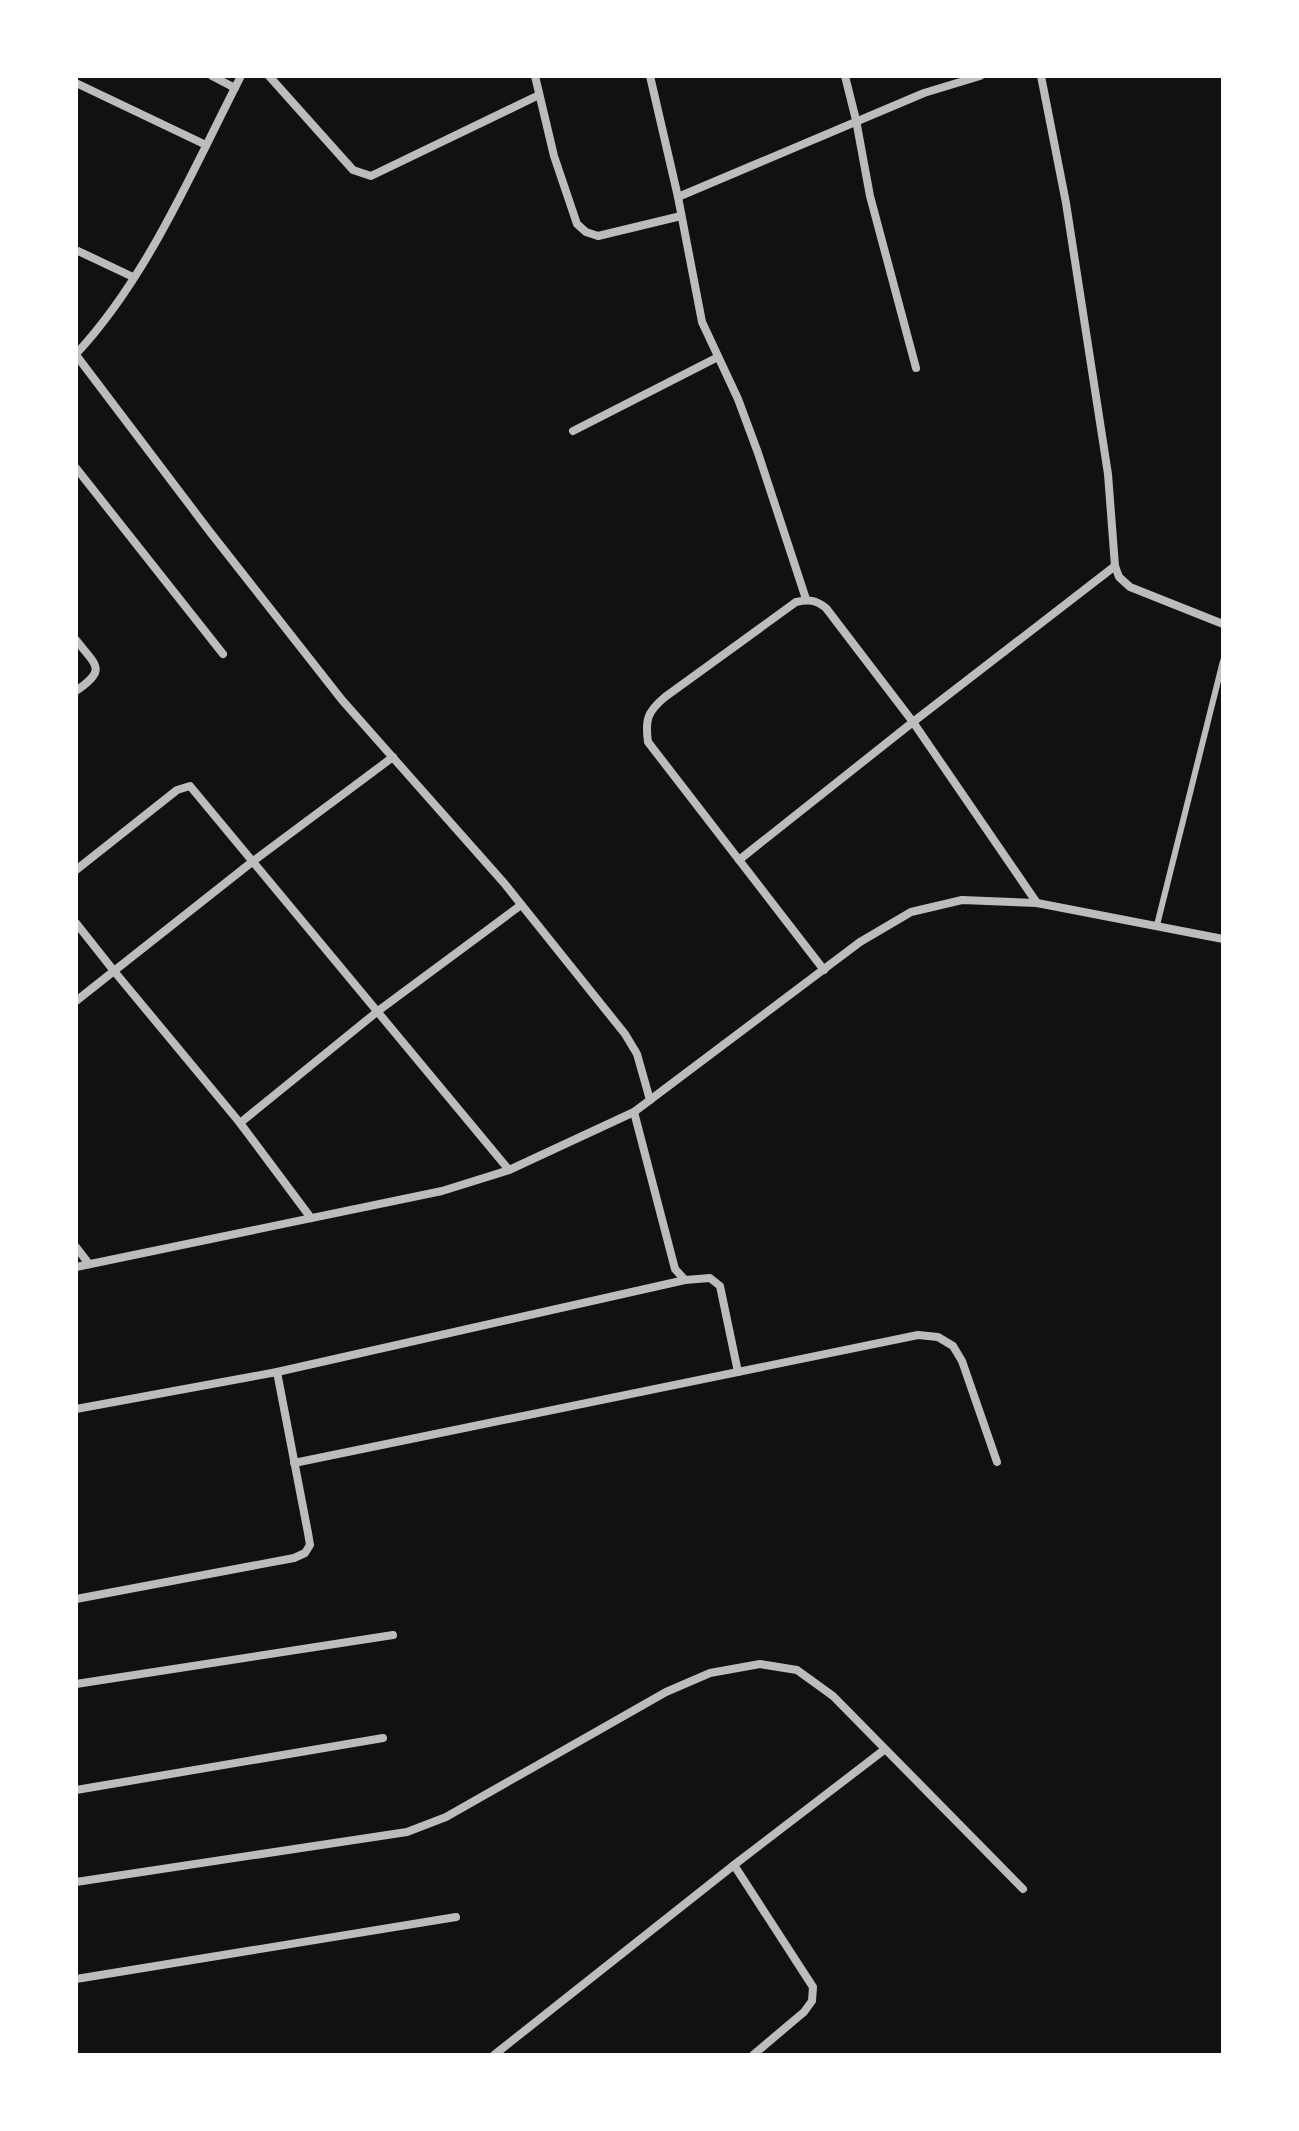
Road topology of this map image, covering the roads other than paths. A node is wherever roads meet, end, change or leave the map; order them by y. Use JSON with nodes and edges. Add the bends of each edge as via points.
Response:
{"nodes":[{"id":1,"x":212,"y":76,"type":"edge"},
{"id":2,"x":241,"y":76,"type":"edge"},
{"id":3,"x":269,"y":76,"type":"edge"},
{"id":4,"x":535,"y":76,"type":"edge"},
{"id":5,"x":650,"y":76,"type":"edge"},
{"id":6,"x":845,"y":76,"type":"edge"},
{"id":7,"x":980,"y":76,"type":"edge"},
{"id":8,"x":1041,"y":76,"type":"edge"},
{"id":9,"x":76,"y":83,"type":"edge"},
{"id":10,"x":235,"y":88,"type":"junction"},
{"id":11,"x":539,"y":95,"type":"junction"},
{"id":12,"x":856,"y":120,"type":"junction"},
{"id":13,"x":206,"y":145,"type":"junction"},
{"id":14,"x":678,"y":197,"type":"junction"},
{"id":15,"x":681,"y":216,"type":"junction"},
{"id":16,"x":76,"y":250,"type":"edge"},
{"id":17,"x":133,"y":277,"type":"junction"},
{"id":18,"x":80,"y":342,"type":"edge"},
{"id":19,"x":76,"y":354,"type":"edge"},
{"id":20,"x":718,"y":357,"type":"junction"},
{"id":21,"x":916,"y":368,"type":"dead end"},
{"id":22,"x":573,"y":431,"type":"dead end"},
{"id":23,"x":76,"y":468,"type":"edge"},
{"id":24,"x":1115,"y":566,"type":"junction"},
{"id":25,"x":806,"y":599,"type":"junction"},
{"id":26,"x":1223,"y":624,"type":"edge"},
{"id":27,"x":76,"y":640,"type":"edge"},
{"id":28,"x":223,"y":654,"type":"dead end"},
{"id":29,"x":1223,"y":661,"type":"edge"},
{"id":30,"x":76,"y":691,"type":"edge"},
{"id":31,"x":913,"y":722,"type":"junction"},
{"id":32,"x":393,"y":757,"type":"junction"},
{"id":33,"x":739,"y":860,"type":"junction"},
{"id":34,"x":252,"y":862,"type":"junction"},
{"id":35,"x":76,"y":870,"type":"edge"},
{"id":36,"x":1037,"y":903,"type":"junction"},
{"id":37,"x":521,"y":905,"type":"junction"},
{"id":38,"x":76,"y":923,"type":"edge"},
{"id":39,"x":1157,"y":925,"type":"junction"},
{"id":40,"x":1223,"y":939,"type":"edge"},
{"id":41,"x":824,"y":970,"type":"junction"},
{"id":42,"x":114,"y":971,"type":"junction"},
{"id":43,"x":76,"y":1001,"type":"edge"},
{"id":44,"x":378,"y":1011,"type":"junction"},
{"id":45,"x":650,"y":1100,"type":"junction"},
{"id":46,"x":634,"y":1112,"type":"junction"},
{"id":47,"x":240,"y":1123,"type":"junction"},
{"id":48,"x":509,"y":1170,"type":"junction"},
{"id":49,"x":311,"y":1218,"type":"junction"},
{"id":50,"x":76,"y":1247,"type":"edge"},
{"id":51,"x":89,"y":1264,"type":"junction"},
{"id":52,"x":76,"y":1267,"type":"edge"},
{"id":53,"x":685,"y":1280,"type":"junction"},
{"id":54,"x":277,"y":1372,"type":"junction"},
{"id":55,"x":738,"y":1372,"type":"junction"},
{"id":56,"x":76,"y":1409,"type":"edge"},
{"id":57,"x":997,"y":1462,"type":"dead end"},
{"id":58,"x":294,"y":1463,"type":"junction"},
{"id":59,"x":76,"y":1599,"type":"edge"},
{"id":60,"x":393,"y":1635,"type":"dead end"},
{"id":61,"x":76,"y":1684,"type":"edge"},
{"id":62,"x":383,"y":1738,"type":"dead end"},
{"id":63,"x":884,"y":1750,"type":"junction"},
{"id":64,"x":76,"y":1790,"type":"edge"},
{"id":65,"x":734,"y":1865,"type":"junction"},
{"id":66,"x":76,"y":1882,"type":"edge"},
{"id":67,"x":1023,"y":1889,"type":"dead end"},
{"id":68,"x":456,"y":1917,"type":"dead end"},
{"id":69,"x":76,"y":1979,"type":"edge"},
{"id":70,"x":494,"y":2055,"type":"edge"},
{"id":71,"x":753,"y":2055,"type":"edge"}],
"edges":[{"from":1,"to":10,"type":"street"},
{"from":2,"to":10,"type":"street"},
{"from":3,"to":11,"type":"street","via":[[353,170],[371,176]]},
{"from":4,"to":11,"type":"street"},
{"from":5,"to":14,"type":"street"},
{"from":6,"to":12,"type":"street"},
{"from":7,"to":12,"type":"street"},
{"from":8,"to":24,"type":"street","via":[[1108,474]]},
{"from":9,"to":13,"type":"street"},
{"from":10,"to":13,"type":"street"},
{"from":11,"to":15,"type":"street","via":[[577,224],[586,232],[598,236]]},
{"from":12,"to":14,"type":"street"},
{"from":12,"to":21,"type":"street","via":[[870,196]]},
{"from":13,"to":17,"type":"street"},
{"from":14,"to":15,"type":"street"},
{"from":15,"to":20,"type":"street","via":[[702,322]]},
{"from":16,"to":17,"type":"street"},
{"from":17,"to":18,"type":"street","via":[[106,320]]},
{"from":18,"to":19,"type":"street"},
{"from":19,"to":32,"type":"street","via":[[210,532]]},
{"from":20,"to":22,"type":"street"},
{"from":20,"to":25,"type":"street","via":[[758,453]]},
{"from":23,"to":28,"type":"street"},
{"from":24,"to":26,"type":"street","via":[[1130,587]]},
{"from":24,"to":31,"type":"street"},
{"from":25,"to":31,"type":"street","via":[[826,608]]},
{"from":25,"to":33,"type":"street","via":[[651,708],[646,726],[648,742]]},
{"from":27,"to":30,"type":"street","via":[[96,672]]},
{"from":29,"to":39,"type":"lane"},
{"from":31,"to":33,"type":"street"},
{"from":31,"to":36,"type":"street"},
{"from":32,"to":34,"type":"street"},
{"from":32,"to":37,"type":"street"},
{"from":33,"to":41,"type":"street"},
{"from":34,"to":35,"type":"street","via":[[190,786],[177,790]]},
{"from":34,"to":42,"type":"street"},
{"from":34,"to":44,"type":"street"},
{"from":36,"to":39,"type":"street"},
{"from":36,"to":41,"type":"street","via":[[962,900],[911,912]]},
{"from":37,"to":44,"type":"street"},
{"from":37,"to":45,"type":"street","via":[[625,1034],[637,1054]]},
{"from":38,"to":42,"type":"street"},
{"from":39,"to":40,"type":"street"},
{"from":41,"to":45,"type":"street"},
{"from":42,"to":43,"type":"street"},
{"from":42,"to":47,"type":"street"},
{"from":44,"to":47,"type":"street"},
{"from":44,"to":48,"type":"street"},
{"from":45,"to":46,"type":"street"},
{"from":46,"to":48,"type":"street"},
{"from":46,"to":53,"type":"street","via":[[675,1269]]},
{"from":47,"to":49,"type":"street"},
{"from":48,"to":49,"type":"street","via":[[442,1191]]},
{"from":49,"to":51,"type":"street"},
{"from":50,"to":51,"type":"street"},
{"from":51,"to":52,"type":"street"},
{"from":53,"to":54,"type":"street"},
{"from":53,"to":55,"type":"street","via":[[710,1278],[720,1286]]},
{"from":54,"to":56,"type":"street"},
{"from":54,"to":58,"type":"street"},
{"from":55,"to":57,"type":"street","via":[[918,1335],[938,1337],[953,1346],[962,1361]]},
{"from":55,"to":58,"type":"street"},
{"from":58,"to":59,"type":"street","via":[[310,1545],[305,1553]]},
{"from":60,"to":61,"type":"street"},
{"from":62,"to":64,"type":"street"},
{"from":63,"to":65,"type":"street"},
{"from":63,"to":66,"type":"street","via":[[833,1696],[797,1670],[760,1664],[710,1673],[666,1692],[446,1817],[407,1832]]},
{"from":63,"to":67,"type":"street"},
{"from":65,"to":70,"type":"street"},
{"from":65,"to":71,"type":"street","via":[[813,1987],[804,2012]]},
{"from":68,"to":69,"type":"street"}]}
